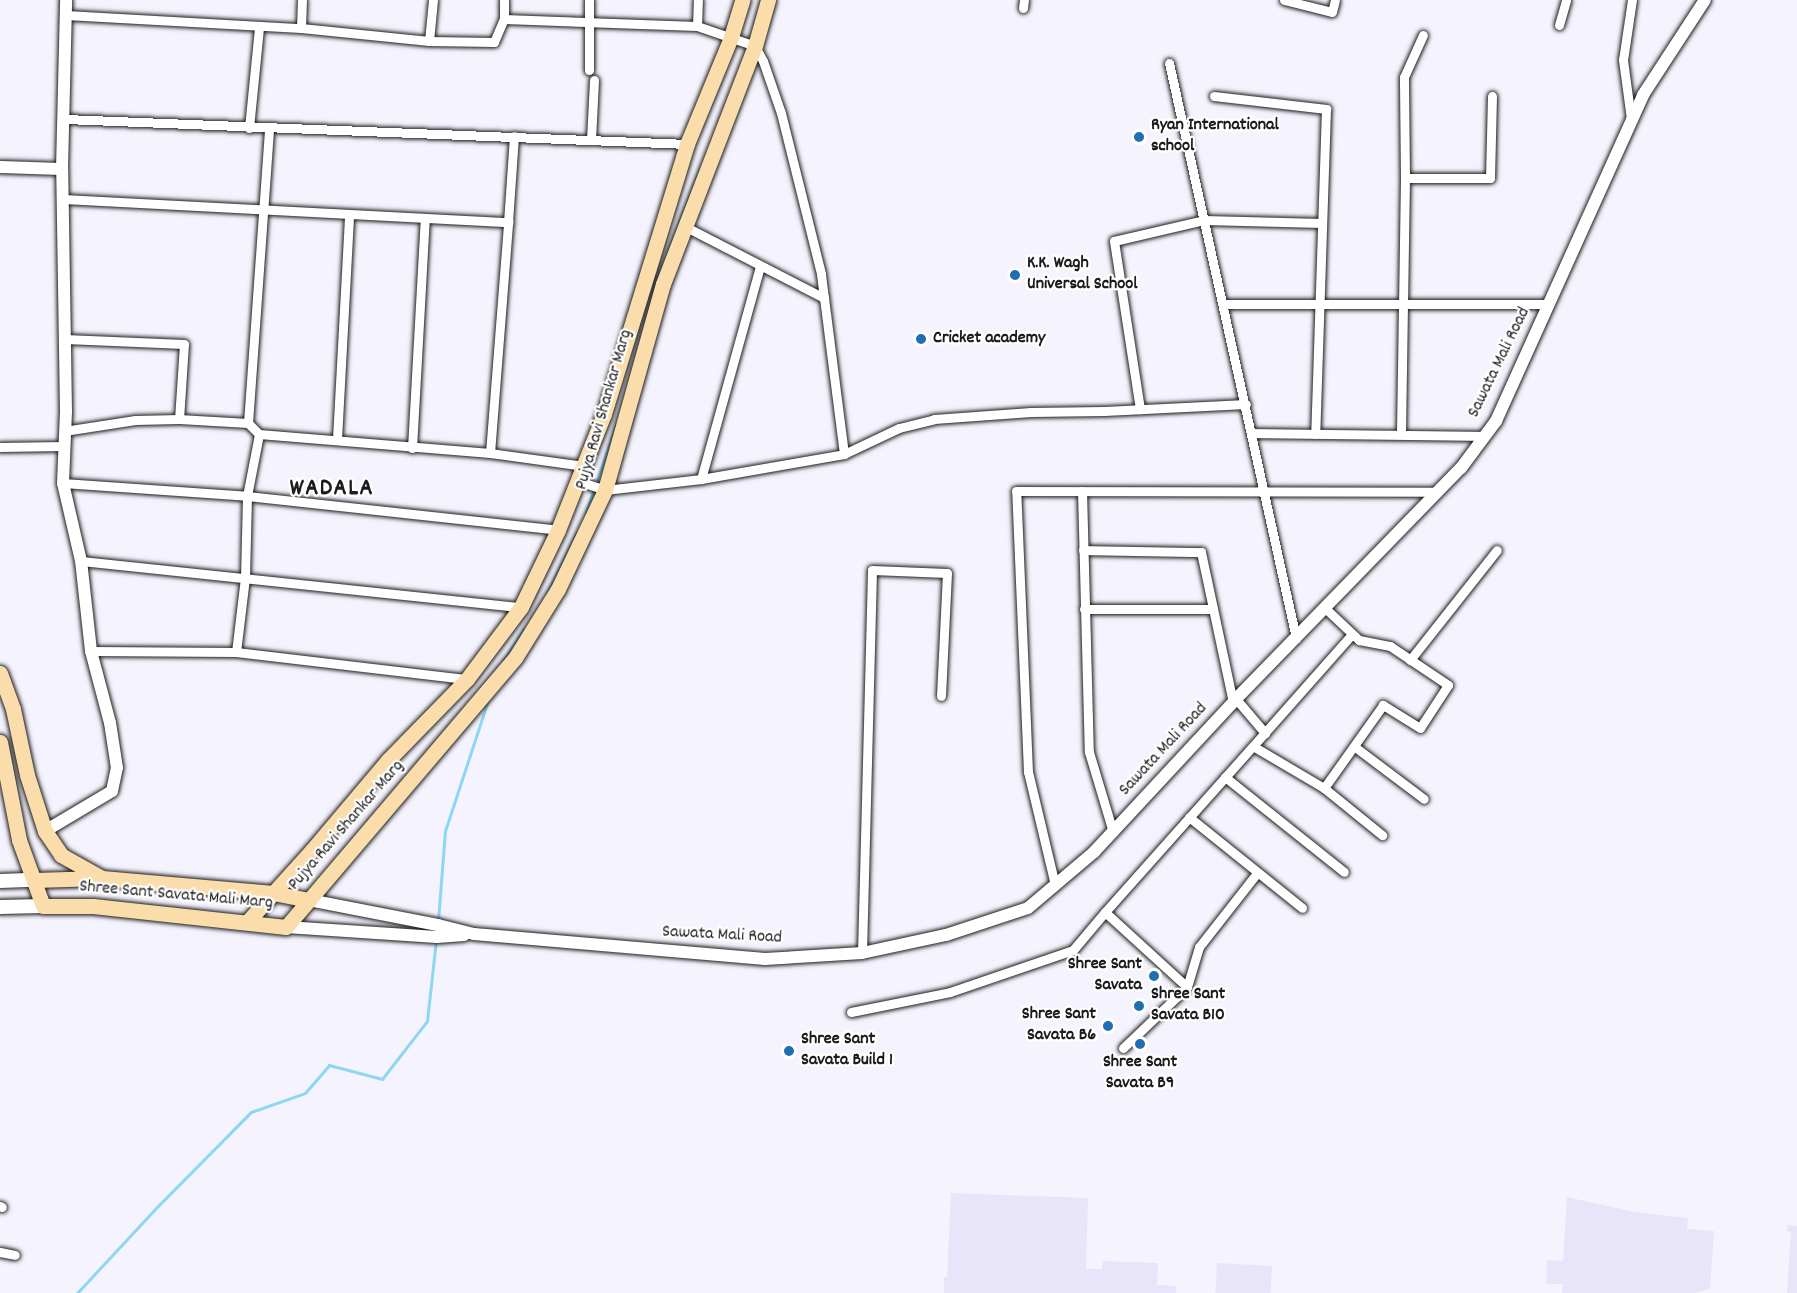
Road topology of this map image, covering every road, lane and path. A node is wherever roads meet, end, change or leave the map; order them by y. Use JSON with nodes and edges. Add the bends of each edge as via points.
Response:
{"nodes":[{"id":1,"x":66,"y":0,"type":"edge"},
{"id":2,"x":302,"y":0,"type":"edge"},
{"id":3,"x":433,"y":0,"type":"edge"},
{"id":4,"x":504,"y":0,"type":"edge"},
{"id":5,"x":589,"y":0,"type":"edge"},
{"id":6,"x":698,"y":0,"type":"edge"},
{"id":7,"x":742,"y":0,"type":"edge"},
{"id":8,"x":768,"y":0,"type":"edge"},
{"id":9,"x":1284,"y":0,"type":"edge"},
{"id":10,"x":1335,"y":0,"type":"edge"},
{"id":11,"x":1566,"y":0,"type":"edge"},
{"id":12,"x":1632,"y":0,"type":"edge"},
{"id":13,"x":1705,"y":0,"type":"edge"},
{"id":14,"x":66,"y":15,"type":"junction"},
{"id":15,"x":504,"y":19,"type":"junction"},
{"id":16,"x":589,"y":22,"type":"junction"},
{"id":17,"x":1558,"y":25,"type":"dead end"},
{"id":18,"x":697,"y":26,"type":"junction"},
{"id":19,"x":259,"y":27,"type":"junction"},
{"id":20,"x":301,"y":28,"type":"junction"},
{"id":21,"x":1423,"y":35,"type":"dead end"},
{"id":22,"x":731,"y":37,"type":"junction"},
{"id":23,"x":429,"y":41,"type":"junction"},
{"id":24,"x":755,"y":46,"type":"junction"},
{"id":25,"x":1169,"y":63,"type":"dead end"},
{"id":26,"x":589,"y":70,"type":"dead end"},
{"id":27,"x":594,"y":80,"type":"dead end"},
{"id":28,"x":1214,"y":96,"type":"dead end"},
{"id":29,"x":1492,"y":96,"type":"dead end"},
{"id":30,"x":65,"y":119,"type":"junction"},
{"id":31,"x":1631,"y":122,"type":"junction"},
{"id":32,"x":249,"y":128,"type":"junction"},
{"id":33,"x":269,"y":129,"type":"junction"},
{"id":34,"x":514,"y":136,"type":"junction"},
{"id":35,"x":591,"y":140,"type":"junction"},
{"id":36,"x":687,"y":144,"type":"junction"},
{"id":37,"x":0,"y":167,"type":"edge"},
{"id":38,"x":62,"y":169,"type":"junction"},
{"id":39,"x":1405,"y":178,"type":"junction"},
{"id":40,"x":63,"y":199,"type":"junction"},
{"id":41,"x":264,"y":210,"type":"junction"},
{"id":42,"x":349,"y":214,"type":"junction"},
{"id":43,"x":425,"y":218,"type":"junction"},
{"id":44,"x":1204,"y":220,"type":"junction"},
{"id":45,"x":508,"y":222,"type":"junction"},
{"id":46,"x":1323,"y":223,"type":"junction"},
{"id":47,"x":686,"y":227,"type":"junction"},
{"id":48,"x":760,"y":266,"type":"junction"},
{"id":49,"x":824,"y":298,"type":"junction"},
{"id":50,"x":1223,"y":304,"type":"junction"},
{"id":51,"x":1320,"y":304,"type":"junction"},
{"id":52,"x":1403,"y":304,"type":"junction"},
{"id":53,"x":1548,"y":304,"type":"junction"},
{"id":54,"x":65,"y":339,"type":"junction"},
{"id":55,"x":1246,"y":404,"type":"junction"},
{"id":56,"x":1140,"y":408,"type":"junction"},
{"id":57,"x":179,"y":419,"type":"junction"},
{"id":58,"x":248,"y":423,"type":"junction"},
{"id":59,"x":64,"y":430,"type":"junction"},
{"id":60,"x":1252,"y":433,"type":"junction"},
{"id":61,"x":1401,"y":433,"type":"junction"},
{"id":62,"x":259,"y":434,"type":"junction"},
{"id":63,"x":1315,"y":434,"type":"junction"},
{"id":64,"x":1485,"y":436,"type":"junction"},
{"id":65,"x":337,"y":439,"type":"junction"},
{"id":66,"x":63,"y":446,"type":"junction"},
{"id":67,"x":0,"y":447,"type":"edge"},
{"id":68,"x":412,"y":448,"type":"junction"},
{"id":69,"x":490,"y":453,"type":"junction"},
{"id":70,"x":844,"y":454,"type":"junction"},
{"id":71,"x":584,"y":466,"type":"junction"},
{"id":72,"x":701,"y":479,"type":"junction"},
{"id":73,"x":578,"y":481,"type":"junction"},
{"id":74,"x":63,"y":483,"type":"junction"},
{"id":75,"x":604,"y":490,"type":"junction"},
{"id":76,"x":1082,"y":491,"type":"junction"},
{"id":77,"x":1266,"y":492,"type":"junction"},
{"id":78,"x":1438,"y":492,"type":"junction"},
{"id":79,"x":247,"y":496,"type":"junction"},
{"id":80,"x":558,"y":530,"type":"junction"},
{"id":81,"x":1083,"y":550,"type":"junction"},
{"id":82,"x":1497,"y":550,"type":"dead end"},
{"id":83,"x":81,"y":561,"type":"junction"},
{"id":84,"x":244,"y":578,"type":"junction"},
{"id":85,"x":521,"y":607,"type":"junction"},
{"id":86,"x":1325,"y":608,"type":"junction"},
{"id":87,"x":1084,"y":609,"type":"junction"},
{"id":88,"x":1213,"y":609,"type":"junction"},
{"id":89,"x":1352,"y":634,"type":"junction"},
{"id":90,"x":1296,"y":638,"type":"junction"},
{"id":91,"x":91,"y":651,"type":"junction"},
{"id":92,"x":236,"y":652,"type":"junction"},
{"id":93,"x":1410,"y":660,"type":"junction"},
{"id":94,"x":0,"y":673,"type":"edge"},
{"id":95,"x":467,"y":679,"type":"junction"},
{"id":96,"x":941,"y":696,"type":"dead end"},
{"id":97,"x":1234,"y":701,"type":"junction"},
{"id":98,"x":1265,"y":733,"type":"junction"},
{"id":99,"x":0,"y":742,"type":"edge"},
{"id":100,"x":1253,"y":746,"type":"junction"},
{"id":101,"x":1355,"y":747,"type":"junction"},
{"id":102,"x":1,"y":758,"type":"edge"},
{"id":103,"x":1225,"y":777,"type":"junction"},
{"id":104,"x":1324,"y":788,"type":"junction"},
{"id":105,"x":1424,"y":799,"type":"dead end"},
{"id":106,"x":1189,"y":817,"type":"junction"},
{"id":107,"x":45,"y":831,"type":"junction"},
{"id":108,"x":1113,"y":831,"type":"junction"},
{"id":109,"x":1382,"y":835,"type":"dead end"},
{"id":110,"x":1344,"y":872,"type":"dead end"},
{"id":111,"x":1257,"y":873,"type":"junction"},
{"id":112,"x":102,"y":878,"type":"junction"},
{"id":113,"x":34,"y":880,"type":"junction"},
{"id":114,"x":0,"y":881,"type":"edge"},
{"id":115,"x":1055,"y":885,"type":"junction"},
{"id":116,"x":273,"y":893,"type":"junction"},
{"id":117,"x":309,"y":900,"type":"junction"},
{"id":118,"x":43,"y":906,"type":"junction"},
{"id":119,"x":0,"y":907,"type":"edge"},
{"id":120,"x":1302,"y":908,"type":"dead end"},
{"id":121,"x":1105,"y":912,"type":"junction"},
{"id":122,"x":248,"y":921,"type":"junction"},
{"id":123,"x":286,"y":927,"type":"junction"},
{"id":124,"x":474,"y":934,"type":"junction"},
{"id":125,"x":862,"y":953,"type":"junction"},
{"id":126,"x":1187,"y":987,"type":"junction"},
{"id":127,"x":851,"y":1012,"type":"dead end"},
{"id":128,"x":1124,"y":1048,"type":"dead end"},
{"id":129,"x":0,"y":1252,"type":"edge"},
{"id":130,"x":15,"y":1255,"type":"dead end"}],
"edges":[{"from":1,"to":14,"type":"street"},
{"from":2,"to":20,"type":"street"},
{"from":3,"to":23,"type":"street"},
{"from":4,"to":15,"type":"street"},
{"from":5,"to":16,"type":"street"},
{"from":6,"to":18,"type":"street"},
{"from":7,"to":22,"type":"main road"},
{"from":8,"to":24,"type":"main road","name":"Pujya Ravi Shankar Marg"},
{"from":9,"to":10,"type":"street","via":[[1332,12]]},
{"from":11,"to":17,"type":"street"},
{"from":12,"to":31,"type":"street","via":[[1623,60]]},
{"from":13,"to":31,"type":"street","name":"Sawata Mali Road","via":[[1643,95]]},
{"from":14,"to":19,"type":"street"},
{"from":14,"to":30,"type":"street"},
{"from":15,"to":16,"type":"street"},
{"from":15,"to":23,"type":"street","via":[[494,42]]},
{"from":16,"to":18,"type":"street"},
{"from":16,"to":26,"type":"street"},
{"from":18,"to":22,"type":"street"},
{"from":19,"to":20,"type":"street"},
{"from":19,"to":32,"type":"street"},
{"from":20,"to":23,"type":"street"},
{"from":21,"to":39,"type":"street","via":[[1404,77]]},
{"from":22,"to":24,"type":"street"},
{"from":22,"to":36,"type":"main road"},
{"from":24,"to":47,"type":"main road","name":"Pujya Ravi Shankar Marg"},
{"from":24,"to":49,"type":"street","via":[[781,113]]},
{"from":25,"to":44,"type":"street"},
{"from":27,"to":35,"type":"street"},
{"from":28,"to":46,"type":"street","via":[[1326,109]]},
{"from":29,"to":39,"type":"street","via":[[1490,178]]},
{"from":30,"to":32,"type":"street"},
{"from":30,"to":38,"type":"street"},
{"from":31,"to":53,"type":"street","name":"Sawata Mali Road"},
{"from":32,"to":33,"type":"street"},
{"from":33,"to":34,"type":"street"},
{"from":33,"to":41,"type":"street"},
{"from":34,"to":35,"type":"street"},
{"from":34,"to":45,"type":"street"},
{"from":35,"to":36,"type":"street"},
{"from":36,"to":71,"type":"main road","via":[[604,414]]},
{"from":37,"to":38,"type":"street"},
{"from":38,"to":40,"type":"street"},
{"from":39,"to":52,"type":"street"},
{"from":40,"to":41,"type":"street"},
{"from":40,"to":54,"type":"street"},
{"from":41,"to":42,"type":"street"},
{"from":41,"to":58,"type":"street"},
{"from":42,"to":43,"type":"street"},
{"from":42,"to":65,"type":"street"},
{"from":43,"to":45,"type":"street"},
{"from":43,"to":68,"type":"street"},
{"from":44,"to":46,"type":"street"},
{"from":44,"to":50,"type":"street"},
{"from":44,"to":56,"type":"street","via":[[1114,241]]},
{"from":45,"to":69,"type":"street"},
{"from":46,"to":51,"type":"street"},
{"from":47,"to":48,"type":"street"},
{"from":47,"to":75,"type":"main road","name":"Pujya Ravi Shankar Marg","via":[[663,284]]},
{"from":48,"to":49,"type":"street"},
{"from":48,"to":72,"type":"street"},
{"from":49,"to":70,"type":"street"},
{"from":50,"to":51,"type":"street"},
{"from":50,"to":55,"type":"street"},
{"from":51,"to":52,"type":"street"},
{"from":51,"to":63,"type":"street"},
{"from":52,"to":53,"type":"street"},
{"from":52,"to":61,"type":"street"},
{"from":53,"to":64,"type":"street","name":"Sawata Mali Road","via":[[1496,421]]},
{"from":54,"to":57,"type":"street","via":[[184,344]]},
{"from":54,"to":59,"type":"street"},
{"from":55,"to":56,"type":"street"},
{"from":55,"to":60,"type":"street"},
{"from":56,"to":70,"type":"street","via":[[934,419],[899,428]]},
{"from":57,"to":58,"type":"street"},
{"from":57,"to":59,"type":"street","via":[[135,420]]},
{"from":58,"to":62,"type":"street"},
{"from":59,"to":66,"type":"street"},
{"from":60,"to":63,"type":"street"},
{"from":60,"to":77,"type":"street"},
{"from":61,"to":63,"type":"street"},
{"from":61,"to":64,"type":"street"},
{"from":62,"to":65,"type":"street"},
{"from":62,"to":79,"type":"street"},
{"from":64,"to":78,"type":"street","name":"Sawata Mali Road"},
{"from":65,"to":68,"type":"street"},
{"from":66,"to":67,"type":"street"},
{"from":66,"to":74,"type":"street"},
{"from":68,"to":69,"type":"street"},
{"from":69,"to":71,"type":"street"},
{"from":70,"to":72,"type":"street"},
{"from":71,"to":73,"type":"main road"},
{"from":72,"to":75,"type":"street"},
{"from":73,"to":75,"type":"street"},
{"from":73,"to":80,"type":"main road"},
{"from":74,"to":79,"type":"street"},
{"from":74,"to":83,"type":"street"},
{"from":75,"to":117,"type":"main road","name":"Pujya Ravi Shankar Marg","via":[[558,589],[515,658]]},
{"from":76,"to":77,"type":"street"},
{"from":76,"to":81,"type":"street"},
{"from":76,"to":115,"type":"street","via":[[1016,491],[1028,772]]},
{"from":77,"to":78,"type":"street"},
{"from":77,"to":90,"type":"street"},
{"from":78,"to":86,"type":"street","name":"Sawata Mali Road"},
{"from":79,"to":80,"type":"street"},
{"from":79,"to":84,"type":"street"},
{"from":80,"to":85,"type":"main road"},
{"from":81,"to":87,"type":"street"},
{"from":81,"to":88,"type":"street","via":[[1201,552]]},
{"from":82,"to":93,"type":"street"},
{"from":83,"to":84,"type":"street"},
{"from":83,"to":91,"type":"street"},
{"from":84,"to":85,"type":"street"},
{"from":84,"to":92,"type":"street"},
{"from":85,"to":95,"type":"main road"},
{"from":86,"to":89,"type":"street"},
{"from":86,"to":90,"type":"street","name":"Sawata Mali Road"},
{"from":87,"to":88,"type":"street"},
{"from":87,"to":108,"type":"street","via":[[1089,752]]},
{"from":88,"to":97,"type":"street"},
{"from":89,"to":93,"type":"street","via":[[1359,640],[1390,646]]},
{"from":89,"to":98,"type":"street"},
{"from":90,"to":97,"type":"street","name":"Sawata Mali Road"},
{"from":91,"to":92,"type":"street"},
{"from":91,"to":107,"type":"street","via":[[117,768],[112,791]]},
{"from":92,"to":95,"type":"street"},
{"from":93,"to":101,"type":"street","via":[[1448,685],[1420,728],[1383,705]]},
{"from":94,"to":107,"type":"main road","name":"Shree Sant Savata Mali Marg"},
{"from":95,"to":116,"type":"main road","via":[[388,760]]},
{"from":96,"to":125,"type":"street","via":[[947,573],[872,570]]},
{"from":97,"to":98,"type":"street"},
{"from":97,"to":108,"type":"street","name":"Sawata Mali Road"},
{"from":98,"to":100,"type":"street"},
{"from":99,"to":102,"type":"main road"},
{"from":100,"to":103,"type":"street"},
{"from":100,"to":104,"type":"street"},
{"from":101,"to":104,"type":"street"},
{"from":101,"to":105,"type":"street"},
{"from":102,"to":113,"type":"main road","via":[[19,840]]},
{"from":103,"to":106,"type":"street"},
{"from":103,"to":110,"type":"street"},
{"from":104,"to":109,"type":"street"},
{"from":106,"to":111,"type":"street"},
{"from":106,"to":121,"type":"street"},
{"from":107,"to":112,"type":"main road","name":"Shree Sant Savata Mali Marg","via":[[61,855]]},
{"from":108,"to":115,"type":"street","name":"Sawata Mali Road"},
{"from":111,"to":120,"type":"street"},
{"from":111,"to":126,"type":"street","via":[[1199,946]]},
{"from":112,"to":113,"type":"main road"},
{"from":112,"to":116,"type":"main road","name":"Shree Sant Savata Mali Marg"},
{"from":113,"to":114,"type":"main road"},
{"from":113,"to":118,"type":"main road"},
{"from":115,"to":125,"type":"street","name":"Sawata Mali Road","via":[[1028,908],[946,935]]},
{"from":116,"to":117,"type":"main road","name":"Shree Sant Savata Mali Marg"},
{"from":116,"to":122,"type":"main road"},
{"from":117,"to":123,"type":"main road","name":"Pujya Ravi Shankar Marg"},
{"from":117,"to":124,"type":"street","name":"Sawata Mali Road"},
{"from":118,"to":119,"type":"main road"},
{"from":118,"to":122,"type":"main road","name":"Shree Sant Savata Mali Marg","via":[[93,906]]},
{"from":121,"to":126,"type":"street"},
{"from":121,"to":127,"type":"street","via":[[1073,950],[950,992]]},
{"from":122,"to":123,"type":"main road","name":"Shree Sant Savata Mali Marg"},
{"from":123,"to":124,"type":"street","name":"Shree Sant Savata Mali Marg","via":[[437,937]]},
{"from":124,"to":125,"type":"street","name":"Sawata Mali Road","via":[[765,959]]},
{"from":126,"to":128,"type":"street"},
{"from":129,"to":130,"type":"street"}]}
